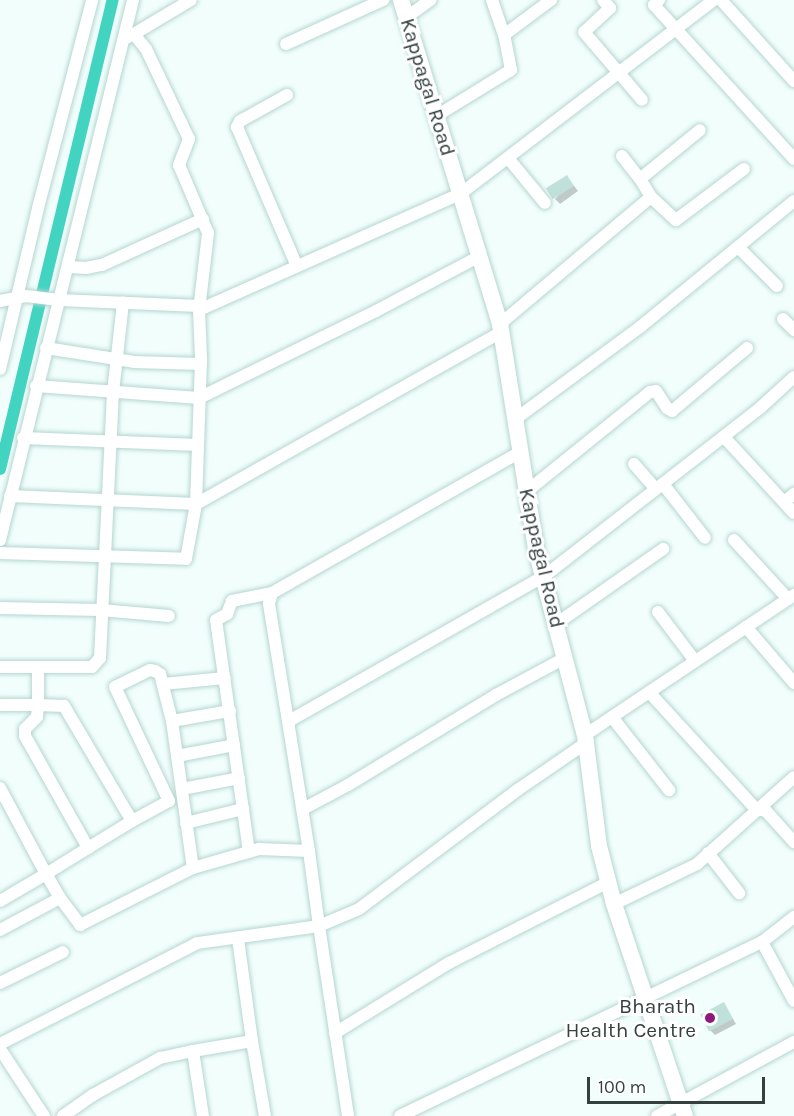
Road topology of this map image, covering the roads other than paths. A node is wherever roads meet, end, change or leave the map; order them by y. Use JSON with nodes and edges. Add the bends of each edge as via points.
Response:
{"nodes":[{"id":1,"x":92,"y":0,"type":"edge"},
{"id":2,"x":133,"y":0,"type":"edge"},
{"id":3,"x":191,"y":0,"type":"edge"},
{"id":4,"x":383,"y":0,"type":"edge"},
{"id":5,"x":401,"y":0,"type":"edge"},
{"id":6,"x":429,"y":0,"type":"edge"},
{"id":7,"x":492,"y":0,"type":"edge"},
{"id":8,"x":551,"y":0,"type":"edge"},
{"id":9,"x":603,"y":0,"type":"edge"},
{"id":10,"x":659,"y":0,"type":"edge"},
{"id":11,"x":714,"y":0,"type":"edge"},
{"id":12,"x":721,"y":0,"type":"edge"},
{"id":13,"x":407,"y":17,"type":"junction"},
{"id":14,"x":677,"y":30,"type":"junction"},
{"id":15,"x":504,"y":34,"type":"junction"},
{"id":16,"x":129,"y":36,"type":"junction"},
{"id":17,"x":286,"y":44,"type":"dead end"},
{"id":18,"x":619,"y":75,"type":"junction"},
{"id":19,"x":794,"y":81,"type":"edge"},
{"id":20,"x":287,"y":95,"type":"dead end"},
{"id":21,"x":642,"y":100,"type":"dead end"},
{"id":22,"x":438,"y":115,"type":"junction"},
{"id":23,"x":700,"y":130,"type":"dead end"},
{"id":24,"x":622,"y":156,"type":"dead end"},
{"id":25,"x":508,"y":158,"type":"junction"},
{"id":26,"x":794,"y":159,"type":"edge"},
{"id":27,"x":744,"y":169,"type":"dead end"},
{"id":28,"x":640,"y":179,"type":"junction"},
{"id":29,"x":460,"y":194,"type":"junction"},
{"id":30,"x":651,"y":197,"type":"junction"},
{"id":31,"x":794,"y":201,"type":"edge"},
{"id":32,"x":545,"y":203,"type":"dead end"},
{"id":33,"x":203,"y":219,"type":"junction"},
{"id":34,"x":738,"y":247,"type":"junction"},
{"id":35,"x":478,"y":257,"type":"junction"},
{"id":36,"x":297,"y":266,"type":"junction"},
{"id":37,"x":69,"y":267,"type":"junction"},
{"id":38,"x":777,"y":286,"type":"dead end"},
{"id":39,"x":21,"y":296,"type":"junction"},
{"id":40,"x":56,"y":300,"type":"junction"},
{"id":41,"x":0,"y":301,"type":"edge"},
{"id":42,"x":123,"y":303,"type":"junction"},
{"id":43,"x":199,"y":308,"type":"junction"},
{"id":44,"x":783,"y":319,"type":"dead end"},
{"id":45,"x":501,"y":328,"type":"junction"},
{"id":46,"x":794,"y":330,"type":"edge"},
{"id":47,"x":3,"y":344,"type":"edge"},
{"id":48,"x":46,"y":348,"type":"junction"},
{"id":49,"x":747,"y":348,"type":"dead end"},
{"id":50,"x":116,"y":359,"type":"junction"},
{"id":51,"x":201,"y":364,"type":"junction"},
{"id":52,"x":0,"y":369,"type":"edge"},
{"id":53,"x":794,"y":377,"type":"edge"},
{"id":54,"x":36,"y":386,"type":"junction"},
{"id":55,"x":113,"y":392,"type":"junction"},
{"id":56,"x":199,"y":398,"type":"junction"},
{"id":57,"x":514,"y":420,"type":"junction"},
{"id":58,"x":724,"y":436,"type":"junction"},
{"id":59,"x":23,"y":438,"type":"junction"},
{"id":60,"x":111,"y":441,"type":"junction"},
{"id":61,"x":198,"y":445,"type":"junction"},
{"id":62,"x":520,"y":452,"type":"junction"},
{"id":63,"x":634,"y":464,"type":"dead end"},
{"id":64,"x":659,"y":487,"type":"junction"},
{"id":65,"x":526,"y":492,"type":"junction"},
{"id":66,"x":794,"y":494,"type":"edge"},
{"id":67,"x":10,"y":496,"type":"junction"},
{"id":68,"x":110,"y":500,"type":"junction"},
{"id":69,"x":784,"y":502,"type":"junction"},
{"id":70,"x":196,"y":504,"type":"junction"},
{"id":71,"x":794,"y":513,"type":"edge"},
{"id":72,"x":705,"y":538,"type":"dead end"},
{"id":73,"x":0,"y":540,"type":"edge"},
{"id":74,"x":734,"y":540,"type":"dead end"},
{"id":75,"x":663,"y":549,"type":"dead end"},
{"id":76,"x":0,"y":553,"type":"edge"},
{"id":77,"x":105,"y":557,"type":"junction"},
{"id":78,"x":543,"y":577,"type":"junction"},
{"id":79,"x":272,"y":593,"type":"junction"},
{"id":80,"x":792,"y":597,"type":"edge"},
{"id":81,"x":0,"y":608,"type":"edge"},
{"id":82,"x":101,"y":610,"type":"junction"},
{"id":83,"x":658,"y":612,"type":"dead end"},
{"id":84,"x":168,"y":616,"type":"dead end"},
{"id":85,"x":556,"y":624,"type":"junction"},
{"id":86,"x":746,"y":627,"type":"junction"},
{"id":87,"x":565,"y":658,"type":"junction"},
{"id":88,"x":695,"y":661,"type":"junction"},
{"id":89,"x":0,"y":667,"type":"edge"},
{"id":90,"x":38,"y":669,"type":"junction"},
{"id":91,"x":225,"y":678,"type":"junction"},
{"id":92,"x":794,"y":683,"type":"edge"},
{"id":93,"x":163,"y":684,"type":"junction"},
{"id":94,"x":649,"y":692,"type":"junction"},
{"id":95,"x":0,"y":705,"type":"edge"},
{"id":96,"x":38,"y":705,"type":"junction"},
{"id":97,"x":230,"y":711,"type":"junction"},
{"id":98,"x":612,"y":717,"type":"junction"},
{"id":99,"x":172,"y":721,"type":"junction"},
{"id":100,"x":289,"y":721,"type":"junction"},
{"id":101,"x":586,"y":739,"type":"junction"},
{"id":102,"x":234,"y":745,"type":"junction"},
{"id":103,"x":177,"y":756,"type":"junction"},
{"id":104,"x":794,"y":777,"type":"edge"},
{"id":105,"x":239,"y":778,"type":"junction"},
{"id":106,"x":0,"y":788,"type":"edge"},
{"id":107,"x":669,"y":790,"type":"dead end"},
{"id":108,"x":182,"y":793,"type":"junction"},
{"id":109,"x":169,"y":801,"type":"junction"},
{"id":110,"x":243,"y":809,"type":"junction"},
{"id":111,"x":303,"y":809,"type":"junction"},
{"id":112,"x":756,"y":809,"type":"junction"},
{"id":113,"x":132,"y":820,"type":"junction"},
{"id":114,"x":186,"y":823,"type":"junction"},
{"id":115,"x":794,"y":842,"type":"edge"},
{"id":116,"x":88,"y":848,"type":"junction"},
{"id":117,"x":309,"y":851,"type":"junction"},
{"id":118,"x":249,"y":852,"type":"junction"},
{"id":119,"x":708,"y":854,"type":"junction"},
{"id":120,"x":193,"y":868,"type":"junction"},
{"id":121,"x":46,"y":874,"type":"junction"},
{"id":122,"x":609,"y":882,"type":"junction"},
{"id":123,"x":739,"y":893,"type":"dead end"},
{"id":124,"x":60,"y":898,"type":"junction"},
{"id":125,"x":0,"y":901,"type":"edge"},
{"id":126,"x":614,"y":904,"type":"junction"},
{"id":127,"x":794,"y":917,"type":"edge"},
{"id":128,"x":320,"y":926,"type":"junction"},
{"id":129,"x":0,"y":930,"type":"edge"},
{"id":130,"x":238,"y":939,"type":"junction"},
{"id":131,"x":762,"y":942,"type":"junction"},
{"id":132,"x":63,"y":952,"type":"dead end"},
{"id":133,"x":0,"y":983,"type":"edge"},
{"id":134,"x":645,"y":997,"type":"junction"},
{"id":135,"x":794,"y":1001,"type":"edge"},
{"id":136,"x":335,"y":1033,"type":"junction"},
{"id":137,"x":252,"y":1041,"type":"junction"},
{"id":138,"x":794,"y":1042,"type":"edge"},
{"id":139,"x":0,"y":1044,"type":"edge"},
{"id":140,"x":0,"y":1049,"type":"edge"},
{"id":141,"x":193,"y":1051,"type":"junction"},
{"id":142,"x":683,"y":1110,"type":"edge"},
{"id":143,"x":44,"y":1116,"type":"edge"},
{"id":144,"x":63,"y":1116,"type":"edge"},
{"id":145,"x":202,"y":1116,"type":"edge"},
{"id":146,"x":265,"y":1116,"type":"edge"},
{"id":147,"x":348,"y":1116,"type":"edge"},
{"id":148,"x":400,"y":1116,"type":"edge"},
{"id":149,"x":657,"y":1116,"type":"edge"}],
"edges":[{"from":1,"to":39,"type":"street"},
{"from":2,"to":16,"type":"street"},
{"from":3,"to":16,"type":"street"},
{"from":4,"to":17,"type":"street"},
{"from":5,"to":13,"type":"main road","name":"Kappagal Road"},
{"from":6,"to":13,"type":"street"},
{"from":7,"to":15,"type":"street"},
{"from":8,"to":15,"type":"street"},
{"from":9,"to":18,"type":"street","via":[[610,8],[584,32]]},
{"from":10,"to":14,"type":"street","via":[[654,5]]},
{"from":11,"to":14,"type":"street"},
{"from":12,"to":19,"type":"street"},
{"from":13,"to":22,"type":"main road","name":"Kappagal Road"},
{"from":14,"to":18,"type":"street"},
{"from":14,"to":26,"type":"street"},
{"from":15,"to":22,"type":"street","via":[[511,70]]},
{"from":16,"to":33,"type":"street","via":[[146,50],[189,139],[179,165]]},
{"from":16,"to":37,"type":"street"},
{"from":18,"to":21,"type":"street"},
{"from":18,"to":25,"type":"street"},
{"from":20,"to":36,"type":"street","via":[[240,121],[237,127]]},
{"from":22,"to":29,"type":"main road","name":"Kappagal Road"},
{"from":23,"to":28,"type":"street"},
{"from":24,"to":28,"type":"street"},
{"from":25,"to":29,"type":"street"},
{"from":25,"to":32,"type":"street"},
{"from":27,"to":30,"type":"street","via":[[676,220]]},
{"from":28,"to":30,"type":"street"},
{"from":29,"to":35,"type":"main road","name":"Kappagal Road"},
{"from":29,"to":36,"type":"street"},
{"from":30,"to":45,"type":"street"},
{"from":31,"to":34,"type":"street"},
{"from":33,"to":37,"type":"street","via":[[102,265]]},
{"from":33,"to":43,"type":"street","via":[[208,232]]},
{"from":34,"to":38,"type":"street"},
{"from":34,"to":57,"type":"street","via":[[640,327]]},
{"from":35,"to":45,"type":"main road","name":"Kappagal Road"},
{"from":35,"to":56,"type":"street"},
{"from":36,"to":43,"type":"street"},
{"from":37,"to":40,"type":"street"},
{"from":39,"to":40,"type":"street"},
{"from":39,"to":41,"type":"street"},
{"from":39,"to":47,"type":"street"},
{"from":40,"to":42,"type":"street"},
{"from":40,"to":48,"type":"street"},
{"from":42,"to":43,"type":"street"},
{"from":42,"to":50,"type":"street"},
{"from":43,"to":51,"type":"street"},
{"from":44,"to":46,"type":"street"},
{"from":45,"to":57,"type":"main road","name":"Kappagal Road"},
{"from":45,"to":70,"type":"street"},
{"from":47,"to":52,"type":"street"},
{"from":48,"to":50,"type":"street"},
{"from":48,"to":54,"type":"street"},
{"from":49,"to":65,"type":"street","via":[[672,411],[656,391],[650,392]]},
{"from":50,"to":51,"type":"street"},
{"from":50,"to":55,"type":"street"},
{"from":51,"to":56,"type":"street"},
{"from":53,"to":58,"type":"street"},
{"from":54,"to":55,"type":"street"},
{"from":54,"to":59,"type":"street"},
{"from":55,"to":56,"type":"street"},
{"from":55,"to":60,"type":"street"},
{"from":56,"to":61,"type":"street"},
{"from":57,"to":62,"type":"main road","name":"Kappagal Road"},
{"from":58,"to":64,"type":"street"},
{"from":58,"to":69,"type":"street"},
{"from":59,"to":60,"type":"street"},
{"from":59,"to":67,"type":"street"},
{"from":60,"to":61,"type":"street"},
{"from":60,"to":68,"type":"street"},
{"from":61,"to":70,"type":"street"},
{"from":62,"to":65,"type":"main road","name":"Kappagal Road"},
{"from":62,"to":79,"type":"street"},
{"from":63,"to":64,"type":"street"},
{"from":64,"to":72,"type":"street"},
{"from":64,"to":78,"type":"street"},
{"from":65,"to":78,"type":"main road","name":"Kappagal Road"},
{"from":66,"to":69,"type":"street"},
{"from":67,"to":68,"type":"street"},
{"from":67,"to":73,"type":"street"},
{"from":68,"to":70,"type":"street"},
{"from":68,"to":77,"type":"street"},
{"from":69,"to":71,"type":"street"},
{"from":70,"to":77,"type":"street","via":[[186,559]]},
{"from":74,"to":80,"type":"street"},
{"from":75,"to":85,"type":"street"},
{"from":76,"to":77,"type":"street"},
{"from":77,"to":82,"type":"street"},
{"from":78,"to":85,"type":"main road","name":"Kappagal Road"},
{"from":78,"to":100,"type":"street"},
{"from":79,"to":91,"type":"street","via":[[232,601],[227,614],[216,620]]},
{"from":79,"to":100,"type":"street","via":[[269,603]]},
{"from":80,"to":86,"type":"street"},
{"from":81,"to":82,"type":"street"},
{"from":82,"to":84,"type":"street"},
{"from":82,"to":90,"type":"street","via":[[100,658],[96,665]]},
{"from":83,"to":88,"type":"street"},
{"from":85,"to":87,"type":"main road","name":"Kappagal Road"},
{"from":86,"to":88,"type":"street"},
{"from":86,"to":92,"type":"street"},
{"from":87,"to":101,"type":"main road","name":"Kappagal Road"},
{"from":87,"to":111,"type":"street"},
{"from":88,"to":94,"type":"street"},
{"from":89,"to":90,"type":"street"},
{"from":90,"to":96,"type":"street"},
{"from":91,"to":93,"type":"street"},
{"from":91,"to":97,"type":"street"},
{"from":93,"to":99,"type":"street"},
{"from":93,"to":109,"type":"street","via":[[160,674],[150,670],[115,687]]},
{"from":94,"to":98,"type":"street"},
{"from":94,"to":112,"type":"street"},
{"from":95,"to":96,"type":"street"},
{"from":96,"to":113,"type":"street","via":[[64,706]]},
{"from":96,"to":116,"type":"street","via":[[37,717],[25,729],[25,736]]},
{"from":97,"to":99,"type":"street"},
{"from":97,"to":102,"type":"street"},
{"from":98,"to":101,"type":"street"},
{"from":98,"to":107,"type":"street"},
{"from":99,"to":103,"type":"street"},
{"from":100,"to":111,"type":"street"},
{"from":101,"to":122,"type":"main road","name":"Kappagal Road","via":[[599,846]]},
{"from":101,"to":128,"type":"street","via":[[359,909]]},
{"from":102,"to":103,"type":"street"},
{"from":102,"to":105,"type":"street"},
{"from":103,"to":108,"type":"street"},
{"from":104,"to":112,"type":"street"},
{"from":105,"to":108,"type":"street"},
{"from":105,"to":110,"type":"street"},
{"from":106,"to":121,"type":"street"},
{"from":108,"to":109,"type":"street"},
{"from":108,"to":114,"type":"street"},
{"from":109,"to":113,"type":"street"},
{"from":110,"to":114,"type":"street"},
{"from":110,"to":118,"type":"street"},
{"from":111,"to":117,"type":"street"},
{"from":112,"to":115,"type":"street","via":[[766,811]]},
{"from":112,"to":119,"type":"street"},
{"from":113,"to":116,"type":"street"},
{"from":114,"to":120,"type":"street"},
{"from":116,"to":121,"type":"street"},
{"from":117,"to":118,"type":"street"},
{"from":117,"to":128,"type":"street"},
{"from":118,"to":120,"type":"street"},
{"from":119,"to":123,"type":"street"},
{"from":119,"to":126,"type":"street","via":[[697,864]]},
{"from":120,"to":124,"type":"street","via":[[80,925]]},
{"from":121,"to":124,"type":"street"},
{"from":121,"to":125,"type":"street"},
{"from":122,"to":126,"type":"main road","name":"Kappagal Road"},
{"from":122,"to":136,"type":"street","via":[[449,963]]},
{"from":124,"to":129,"type":"street"},
{"from":126,"to":134,"type":"main road","name":"Kappagal Road"},
{"from":127,"to":131,"type":"street"},
{"from":128,"to":130,"type":"street"},
{"from":128,"to":136,"type":"street"},
{"from":130,"to":137,"type":"street"},
{"from":130,"to":139,"type":"street","via":[[196,943]]},
{"from":131,"to":134,"type":"street"},
{"from":131,"to":135,"type":"street"},
{"from":132,"to":133,"type":"street"},
{"from":134,"to":142,"type":"main road","name":"Kappagal Road"},
{"from":134,"to":148,"type":"street"},
{"from":136,"to":147,"type":"street"},
{"from":137,"to":141,"type":"street"},
{"from":137,"to":146,"type":"street"},
{"from":138,"to":142,"type":"street"},
{"from":140,"to":143,"type":"street"},
{"from":141,"to":144,"type":"street","via":[[160,1058]]},
{"from":141,"to":145,"type":"street"},
{"from":142,"to":149,"type":"street"}]}
